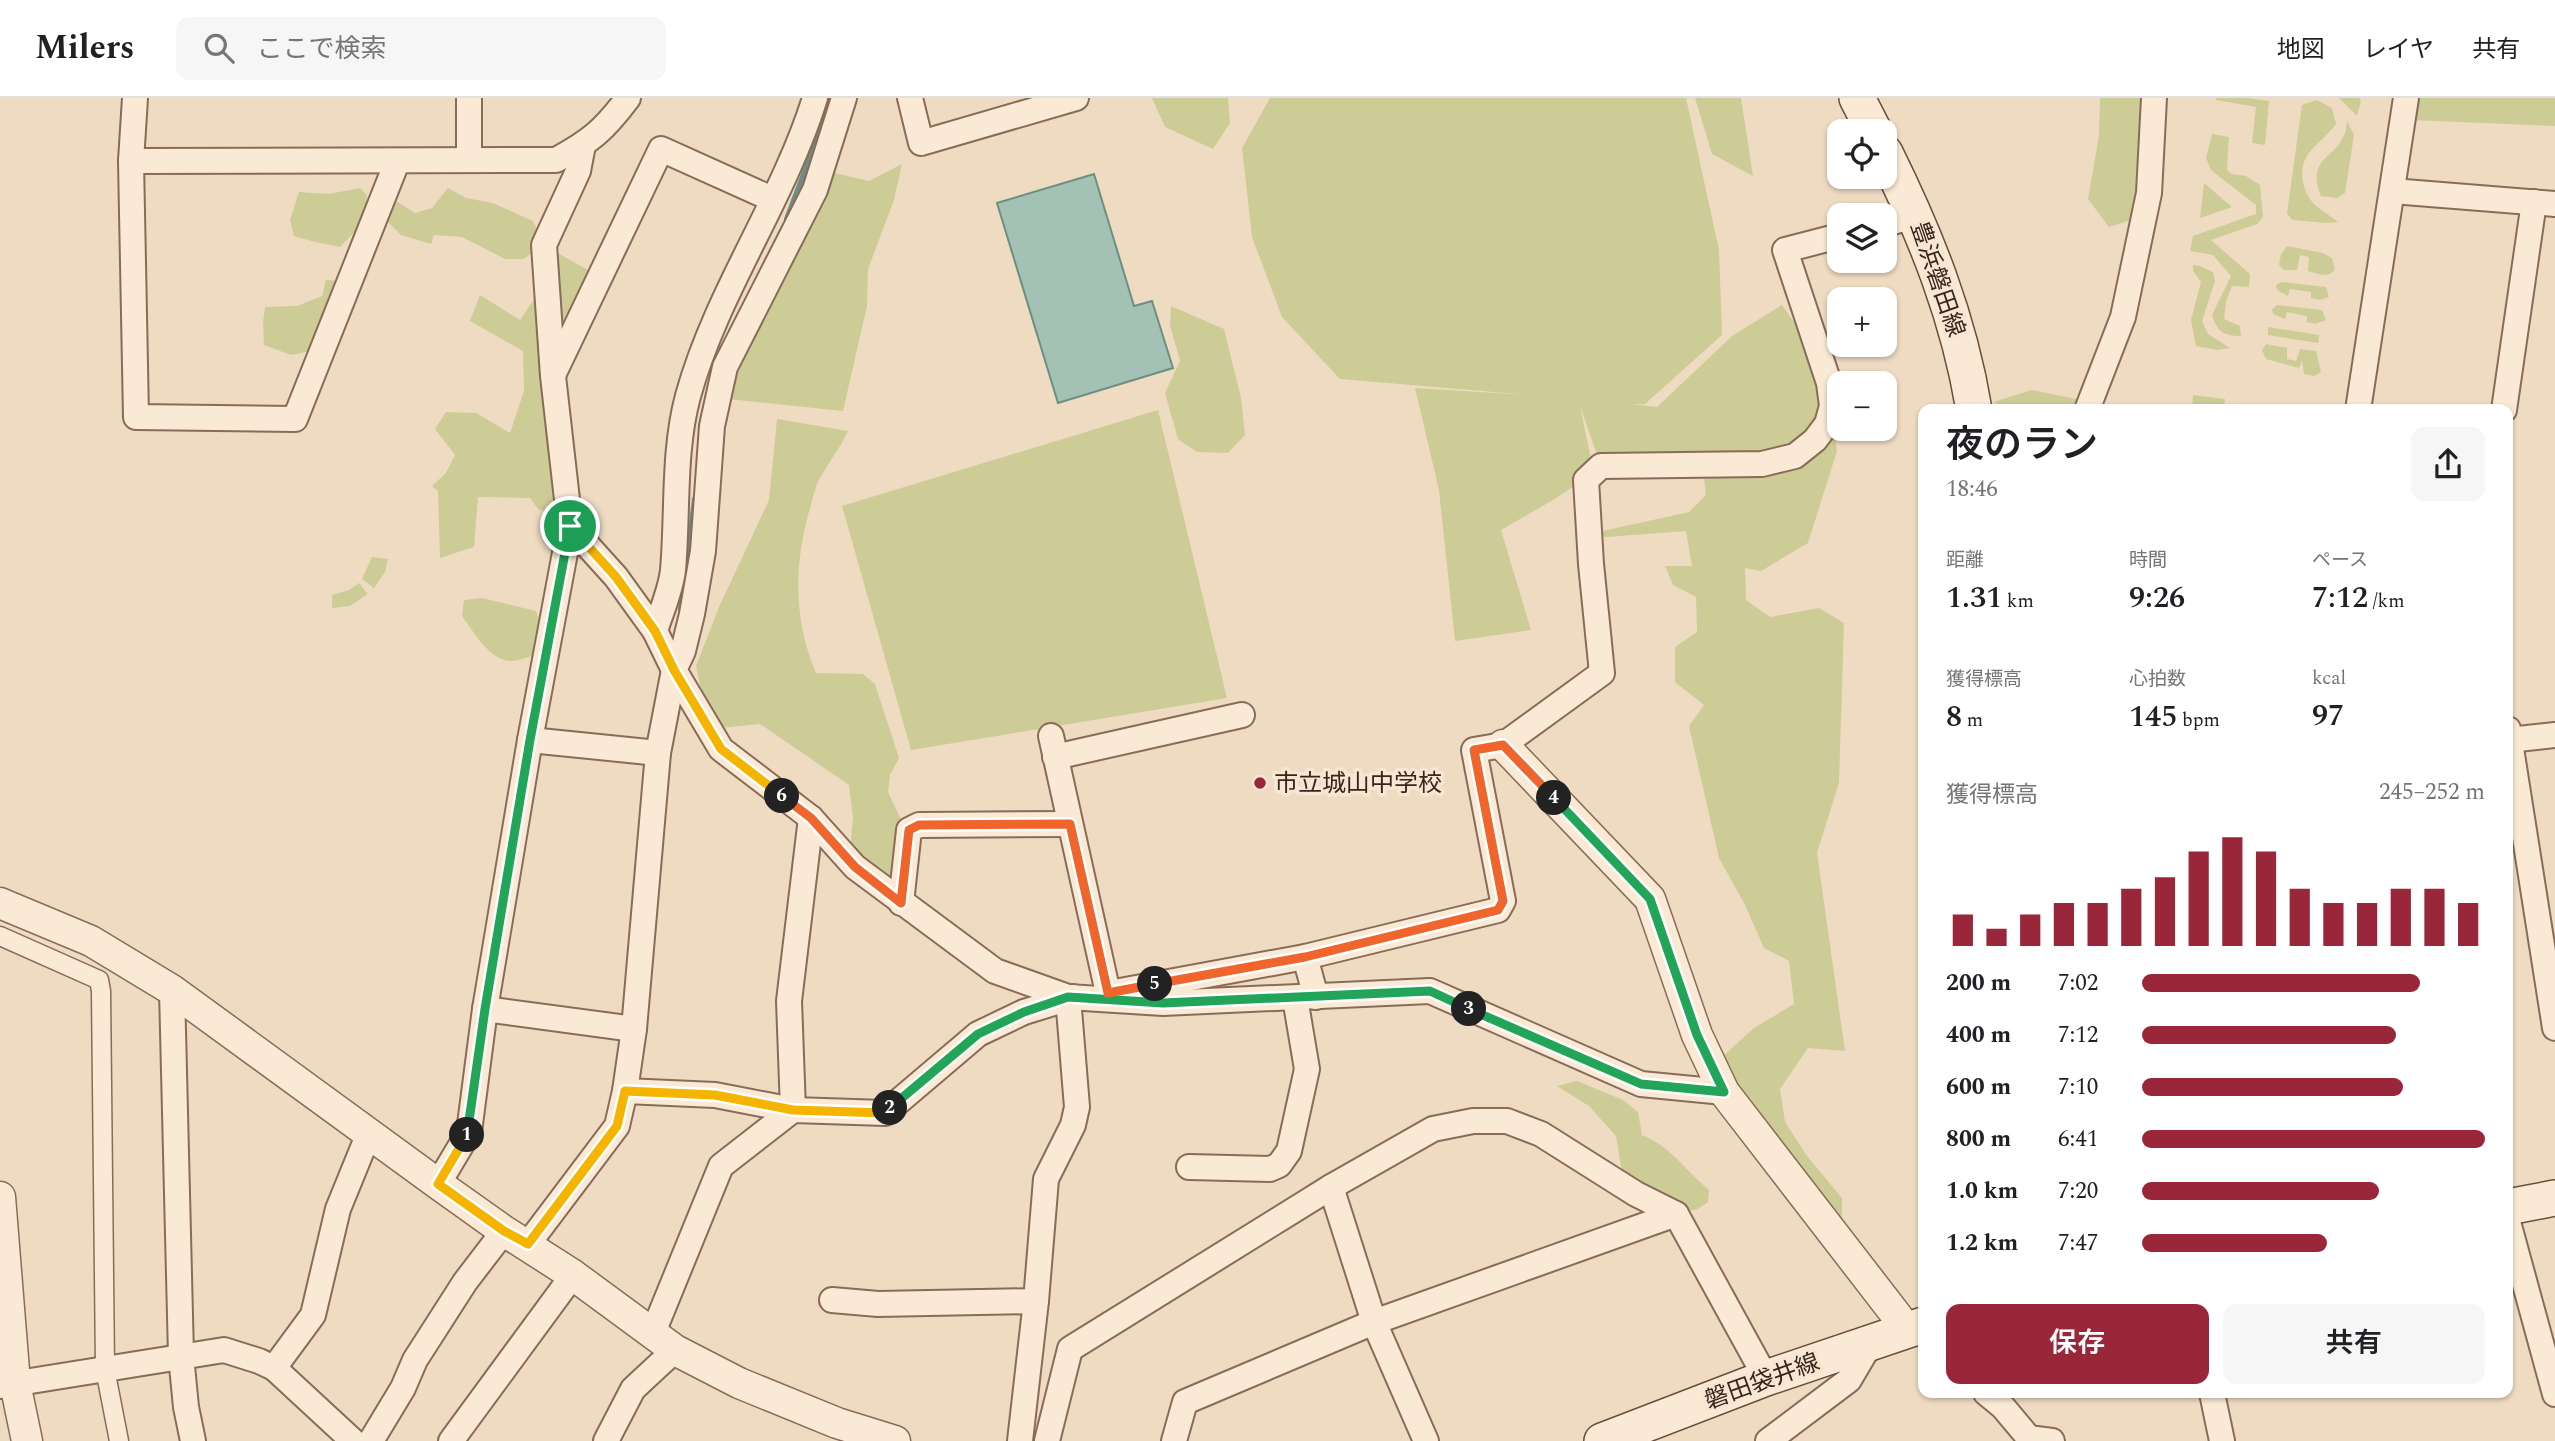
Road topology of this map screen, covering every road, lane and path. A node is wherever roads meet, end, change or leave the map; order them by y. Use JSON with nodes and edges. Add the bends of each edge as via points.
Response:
{"nodes":[{"id":1,"x":135,"y":98,"type":"edge"},
{"id":2,"x":469,"y":98,"type":"edge"},
{"id":3,"x":628,"y":98,"type":"edge"},
{"id":4,"x":815,"y":98,"type":"edge"},
{"id":5,"x":844,"y":98,"type":"edge"},
{"id":6,"x":910,"y":98,"type":"edge"},
{"id":7,"x":1076,"y":98,"type":"edge"},
{"id":8,"x":1857,"y":98,"type":"edge"},
{"id":9,"x":2154,"y":98,"type":"edge"},
{"id":10,"x":2406,"y":98,"type":"edge"},
{"id":11,"x":1868,"y":119,"type":"edge"},
{"id":12,"x":583,"y":145,"type":"junction"},
{"id":13,"x":469,"y":160,"type":"junction"},
{"id":14,"x":131,"y":161,"type":"junction"},
{"id":15,"x":397,"y":162,"type":"junction"},
{"id":16,"x":1893,"y":189,"type":"edge"},
{"id":17,"x":2392,"y":191,"type":"junction"},
{"id":18,"x":772,"y":199,"type":"junction"},
{"id":19,"x":2544,"y":203,"type":"edge"},
{"id":20,"x":1900,"y":220,"type":"edge"},
{"id":21,"x":1827,"y":239,"type":"edge"},
{"id":22,"x":735,"y":277,"type":"junction"},
{"id":23,"x":763,"y":292,"type":"junction"},
{"id":24,"x":553,"y":376,"type":"junction"},
{"id":25,"x":1973,"y":404,"type":"edge"},
{"id":26,"x":2089,"y":404,"type":"edge"},
{"id":27,"x":2359,"y":404,"type":"edge"},
{"id":28,"x":2505,"y":404,"type":"edge"},
{"id":29,"x":570,"y":526,"type":"junction"},
{"id":30,"x":655,"y":631,"type":"junction"},
{"id":31,"x":674,"y":670,"type":"junction"},
{"id":32,"x":1242,"y":715,"type":"dead end"},
{"id":33,"x":2513,"y":734,"type":"edge"},
{"id":34,"x":2555,"y":735,"type":"edge"},
{"id":35,"x":530,"y":740,"type":"junction"},
{"id":36,"x":1503,"y":745,"type":"junction"},
{"id":37,"x":658,"y":753,"type":"junction"},
{"id":38,"x":2513,"y":788,"type":"edge"},
{"id":39,"x":811,"y":818,"type":"junction"},
{"id":40,"x":1070,"y":824,"type":"junction"},
{"id":41,"x":2517,"y":843,"type":"edge"},
{"id":42,"x":0,"y":903,"type":"edge"},
{"id":43,"x":901,"y":903,"type":"junction"},
{"id":44,"x":0,"y":936,"type":"edge"},
{"id":45,"x":1305,"y":957,"type":"junction"},
{"id":46,"x":173,"y":990,"type":"junction"},
{"id":47,"x":1108,"y":993,"type":"junction"},
{"id":48,"x":1068,"y":997,"type":"junction"},
{"id":49,"x":1306,"y":998,"type":"junction"},
{"id":50,"x":485,"y":1009,"type":"junction"},
{"id":51,"x":2555,"y":1028,"type":"edge"},
{"id":52,"x":634,"y":1029,"type":"junction"},
{"id":53,"x":625,"y":1091,"type":"junction"},
{"id":54,"x":1724,"y":1092,"type":"junction"},
{"id":55,"x":793,"y":1110,"type":"junction"},
{"id":56,"x":369,"y":1133,"type":"junction"},
{"id":57,"x":1189,"y":1167,"type":"dead end"},
{"id":58,"x":438,"y":1184,"type":"junction"},
{"id":59,"x":1331,"y":1187,"type":"junction"},
{"id":60,"x":0,"y":1197,"type":"edge"},
{"id":61,"x":2555,"y":1198,"type":"edge"},
{"id":62,"x":2513,"y":1206,"type":"edge"},
{"id":63,"x":1676,"y":1214,"type":"junction"},
{"id":64,"x":516,"y":1238,"type":"junction"},
{"id":65,"x":2513,"y":1240,"type":"edge"},
{"id":66,"x":573,"y":1275,"type":"junction"},
{"id":67,"x":832,"y":1300,"type":"dead end"},
{"id":68,"x":1036,"y":1300,"type":"junction"},
{"id":69,"x":1374,"y":1322,"type":"junction"},
{"id":70,"x":1918,"y":1332,"type":"edge"},
{"id":71,"x":1872,"y":1341,"type":"junction"},
{"id":72,"x":664,"y":1342,"type":"junction"},
{"id":73,"x":181,"y":1356,"type":"junction"},
{"id":74,"x":274,"y":1368,"type":"junction"},
{"id":75,"x":105,"y":1369,"type":"junction"},
{"id":76,"x":1766,"y":1378,"type":"junction"},
{"id":77,"x":8,"y":1384,"type":"edge"},
{"id":78,"x":2555,"y":1394,"type":"edge"},
{"id":79,"x":1992,"y":1398,"type":"edge"},
{"id":80,"x":2213,"y":1398,"type":"edge"},
{"id":81,"x":2036,"y":1440,"type":"edge"},
{"id":82,"x":27,"y":1441,"type":"edge"},
{"id":83,"x":119,"y":1441,"type":"edge"},
{"id":84,"x":193,"y":1441,"type":"edge"},
{"id":85,"x":353,"y":1441,"type":"edge"},
{"id":86,"x":371,"y":1441,"type":"edge"},
{"id":87,"x":451,"y":1441,"type":"edge"},
{"id":88,"x":606,"y":1441,"type":"edge"},
{"id":89,"x":895,"y":1441,"type":"edge"},
{"id":90,"x":1020,"y":1441,"type":"edge"},
{"id":91,"x":1047,"y":1441,"type":"edge"},
{"id":92,"x":1174,"y":1441,"type":"edge"},
{"id":93,"x":1426,"y":1441,"type":"edge"},
{"id":94,"x":1602,"y":1441,"type":"edge"},
{"id":95,"x":1768,"y":1441,"type":"edge"},
{"id":96,"x":2222,"y":1441,"type":"edge"}],
"edges":[{"from":1,"to":14,"type":"street"},
{"from":2,"to":13,"type":"street"},
{"from":3,"to":12,"type":"street","via":[[608,125]]},
{"from":4,"to":18,"type":"street","via":[[803,136]]},
{"from":5,"to":23,"type":"street","via":[[815,190]]},
{"from":6,"to":7,"type":"street","via":[[921,143]]},
{"from":8,"to":11,"type":"main road"},
{"from":9,"to":26,"type":"street","via":[[2149,193],[2123,317]]},
{"from":10,"to":17,"type":"street"},
{"from":12,"to":13,"type":"street","via":[[556,160]]},
{"from":12,"to":24,"type":"street","via":[[578,171],[544,245]]},
{"from":13,"to":15,"type":"street"},
{"from":14,"to":15,"type":"street"},
{"from":14,"to":15,"type":"street","via":[[136,417],[295,419]]},
{"from":16,"to":20,"type":"main road","name":"豊浜磐田線"},
{"from":17,"to":19,"type":"street"},
{"from":17,"to":27,"type":"street"},
{"from":18,"to":22,"type":"street"},
{"from":18,"to":24,"type":"street","via":[[661,149]]},
{"from":19,"to":28,"type":"street"},
{"from":20,"to":25,"type":"main road","name":"豊浜磐田線","via":[[1939,272],[1958,328]]},
{"from":21,"to":36,"type":"street","via":[[1786,250],[1829,383],[1832,406],[1827,424],[1795,456],[1762,464],[1601,466],[1586,480],[1602,673]]},
{"from":22,"to":23,"type":"street"},
{"from":22,"to":30,"type":"street","via":[[687,398],[677,471],[673,573]]},
{"from":23,"to":31,"type":"street","via":[[725,367],[720,388],[712,426],[703,551],[683,651]]},
{"from":24,"to":29,"type":"street"},
{"from":29,"to":30,"type":"street","via":[[616,577]]},
{"from":29,"to":35,"type":"street"},
{"from":30,"to":31,"type":"street"},
{"from":31,"to":37,"type":"street"},
{"from":31,"to":39,"type":"street","via":[[721,749]]},
{"from":32,"to":40,"type":"street","via":[[1053,747]]},
{"from":33,"to":34,"type":"street"},
{"from":35,"to":37,"type":"street"},
{"from":35,"to":50,"type":"street"},
{"from":36,"to":45,"type":"street","via":[[1474,750],[1503,901],[1498,910]]},
{"from":36,"to":54,"type":"street","via":[[1650,899],[1697,1035]]},
{"from":37,"to":52,"type":"street"},
{"from":38,"to":41,"type":"street"},
{"from":39,"to":43,"type":"street","via":[[855,867]]},
{"from":39,"to":55,"type":"street","via":[[789,1001]]},
{"from":40,"to":43,"type":"street","via":[[919,825],[909,830]]},
{"from":40,"to":47,"type":"street"},
{"from":41,"to":51,"type":"street"},
{"from":42,"to":46,"type":"street","via":[[91,941]]},
{"from":43,"to":48,"type":"street","via":[[995,971]]},
{"from":44,"to":75,"type":"street","via":[[99,980]]},
{"from":45,"to":47,"type":"street"},
{"from":45,"to":49,"type":"street"},
{"from":46,"to":56,"type":"street"},
{"from":46,"to":73,"type":"street"},
{"from":47,"to":48,"type":"street"},
{"from":48,"to":49,"type":"street","via":[[1163,1003]]},
{"from":48,"to":55,"type":"street","via":[[978,1034],[885,1113]]},
{"from":48,"to":68,"type":"street","via":[[1077,1107],[1046,1179]]},
{"from":49,"to":54,"type":"street","via":[[1430,991],[1641,1084]]},
{"from":49,"to":57,"type":"street","via":[[1307,1069],[1289,1151],[1270,1169]]},
{"from":50,"to":52,"type":"street"},
{"from":50,"to":58,"type":"street","via":[[469,1132]]},
{"from":52,"to":53,"type":"street"},
{"from":53,"to":55,"type":"street","via":[[715,1095]]},
{"from":53,"to":64,"type":"street","via":[[617,1126]]},
{"from":54,"to":70,"type":"street"},
{"from":55,"to":72,"type":"street","via":[[721,1166]]},
{"from":56,"to":58,"type":"street"},
{"from":56,"to":74,"type":"street","via":[[338,1209],[313,1315]]},
{"from":58,"to":64,"type":"street"},
{"from":59,"to":63,"type":"street","via":[[1433,1129],[1473,1121],[1507,1121],[1541,1133]]},
{"from":59,"to":69,"type":"street"},
{"from":59,"to":91,"type":"street","via":[[1070,1349]]},
{"from":60,"to":77,"type":"street"},
{"from":61,"to":62,"type":"main road"},
{"from":63,"to":69,"type":"street"},
{"from":63,"to":76,"type":"street"},
{"from":64,"to":66,"type":"street"},
{"from":64,"to":86,"type":"street","via":[[465,1282]]},
{"from":65,"to":78,"type":"street"},
{"from":66,"to":72,"type":"street"},
{"from":66,"to":87,"type":"street"},
{"from":67,"to":68,"type":"street","via":[[878,1304]]},
{"from":68,"to":90,"type":"street"},
{"from":69,"to":92,"type":"street","via":[[1185,1402]]},
{"from":69,"to":93,"type":"street"},
{"from":70,"to":71,"type":"main road","name":"磐田袋井線"},
{"from":71,"to":76,"type":"main road","name":"磐田袋井線"},
{"from":71,"to":95,"type":"street","via":[[1849,1380]]},
{"from":72,"to":88,"type":"street"},
{"from":72,"to":89,"type":"street","via":[[739,1383]]},
{"from":73,"to":74,"type":"street","via":[[224,1350]]},
{"from":73,"to":75,"type":"street"},
{"from":73,"to":84,"type":"street"},
{"from":74,"to":85,"type":"street"},
{"from":75,"to":77,"type":"street"},
{"from":75,"to":83,"type":"street"},
{"from":76,"to":94,"type":"main road","name":"磐田袋井線"},
{"from":77,"to":82,"type":"street"},
{"from":79,"to":81,"type":"street"},
{"from":80,"to":96,"type":"street"}]}
